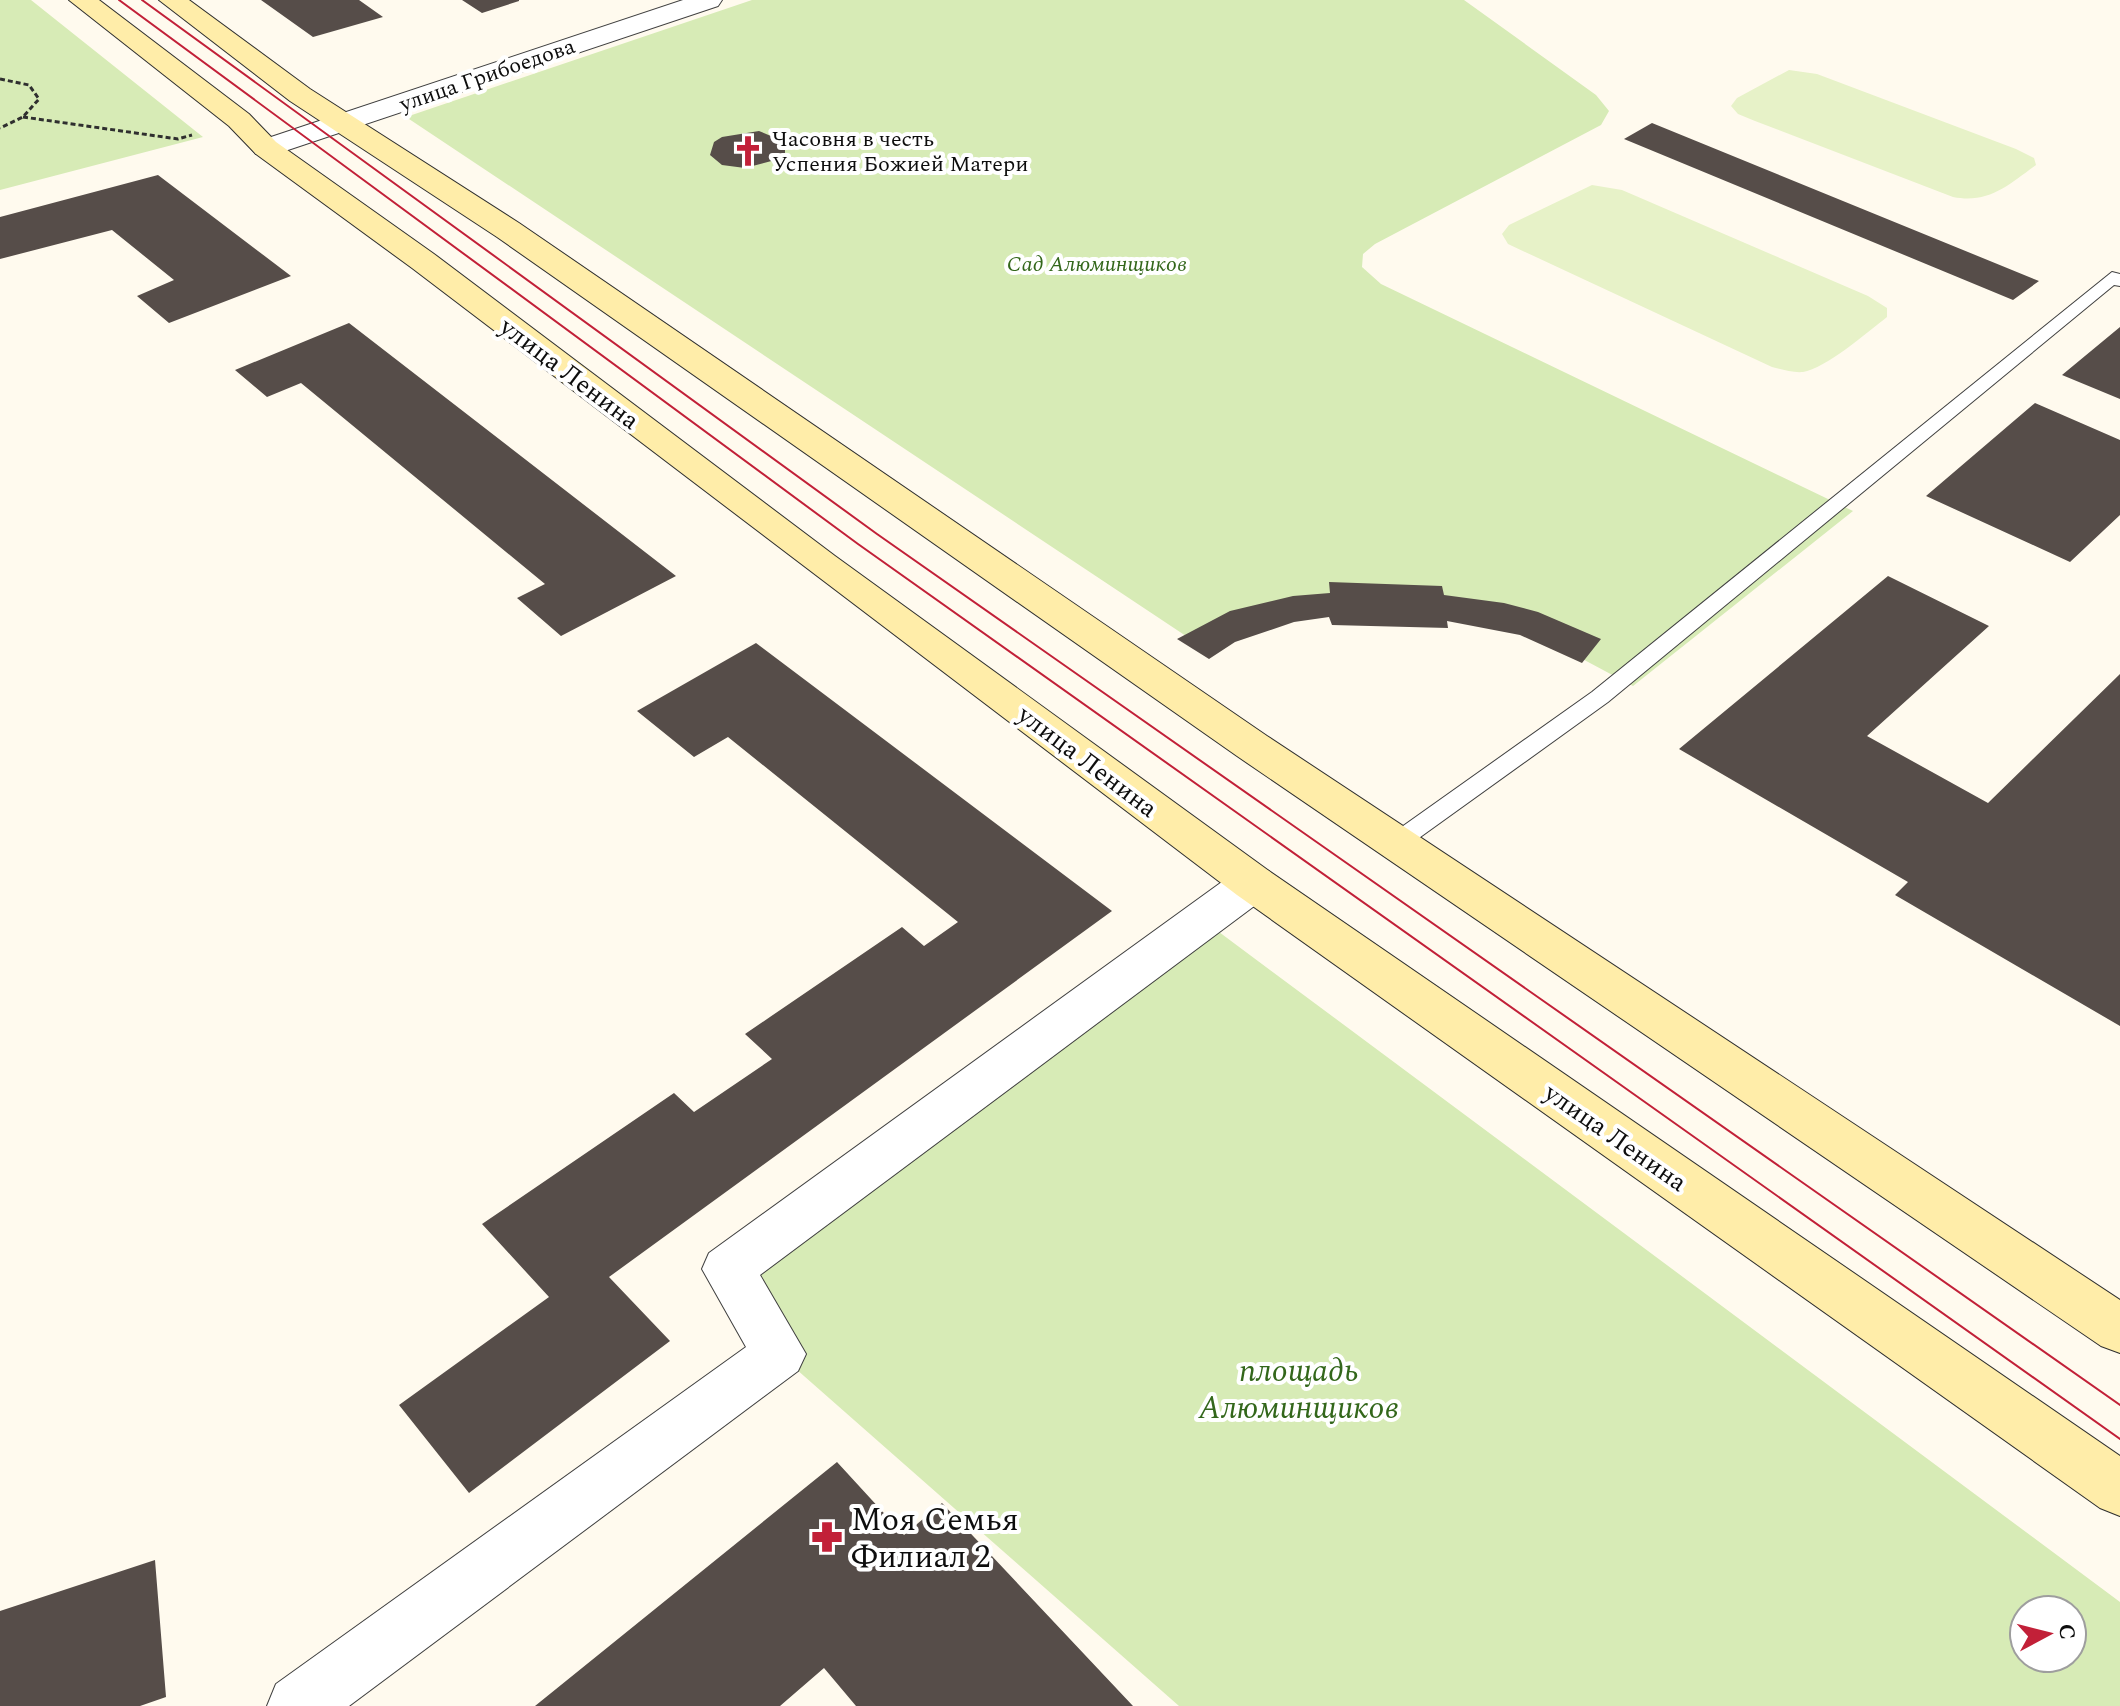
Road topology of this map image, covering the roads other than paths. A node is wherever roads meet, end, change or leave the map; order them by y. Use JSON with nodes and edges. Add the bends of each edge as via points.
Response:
{"nodes":[{"id":1,"x":82,"y":0,"type":"edge"},
{"id":2,"x":172,"y":0,"type":"edge"},
{"id":3,"x":709,"y":0,"type":"edge"},
{"id":4,"x":346,"y":122,"type":"junction"},
{"id":5,"x":266,"y":148,"type":"junction"},
{"id":6,"x":2120,"y":281,"type":"edge"},
{"id":7,"x":1397,"y":842,"type":"junction"},
{"id":8,"x":1253,"y":883,"type":"junction"},
{"id":9,"x":2120,"y":1329,"type":"edge"},
{"id":10,"x":2120,"y":1489,"type":"edge"},
{"id":11,"x":298,"y":1706,"type":"edge"}],
"edges":[{"from":1,"to":5,"type":"main road","name":"улица Ленина","via":[[239,120]]},
{"from":2,"to":4,"type":"main road","via":[[300,95]]},
{"from":3,"to":4,"type":"street","name":"улица Грибоедова"},
{"from":4,"to":5,"type":"street","name":"улица Грибоедова"},
{"from":4,"to":7,"type":"main road"},
{"from":5,"to":8,"type":"main road","name":"улица Ленина"},
{"from":6,"to":7,"type":"lane","via":[[2112,277],[1600,697]]},
{"from":7,"to":9,"type":"main road"},
{"from":8,"to":10,"type":"main road","name":"улица Ленина"},
{"from":8,"to":11,"type":"street","via":[[728,1269],[779,1354]]}]}
